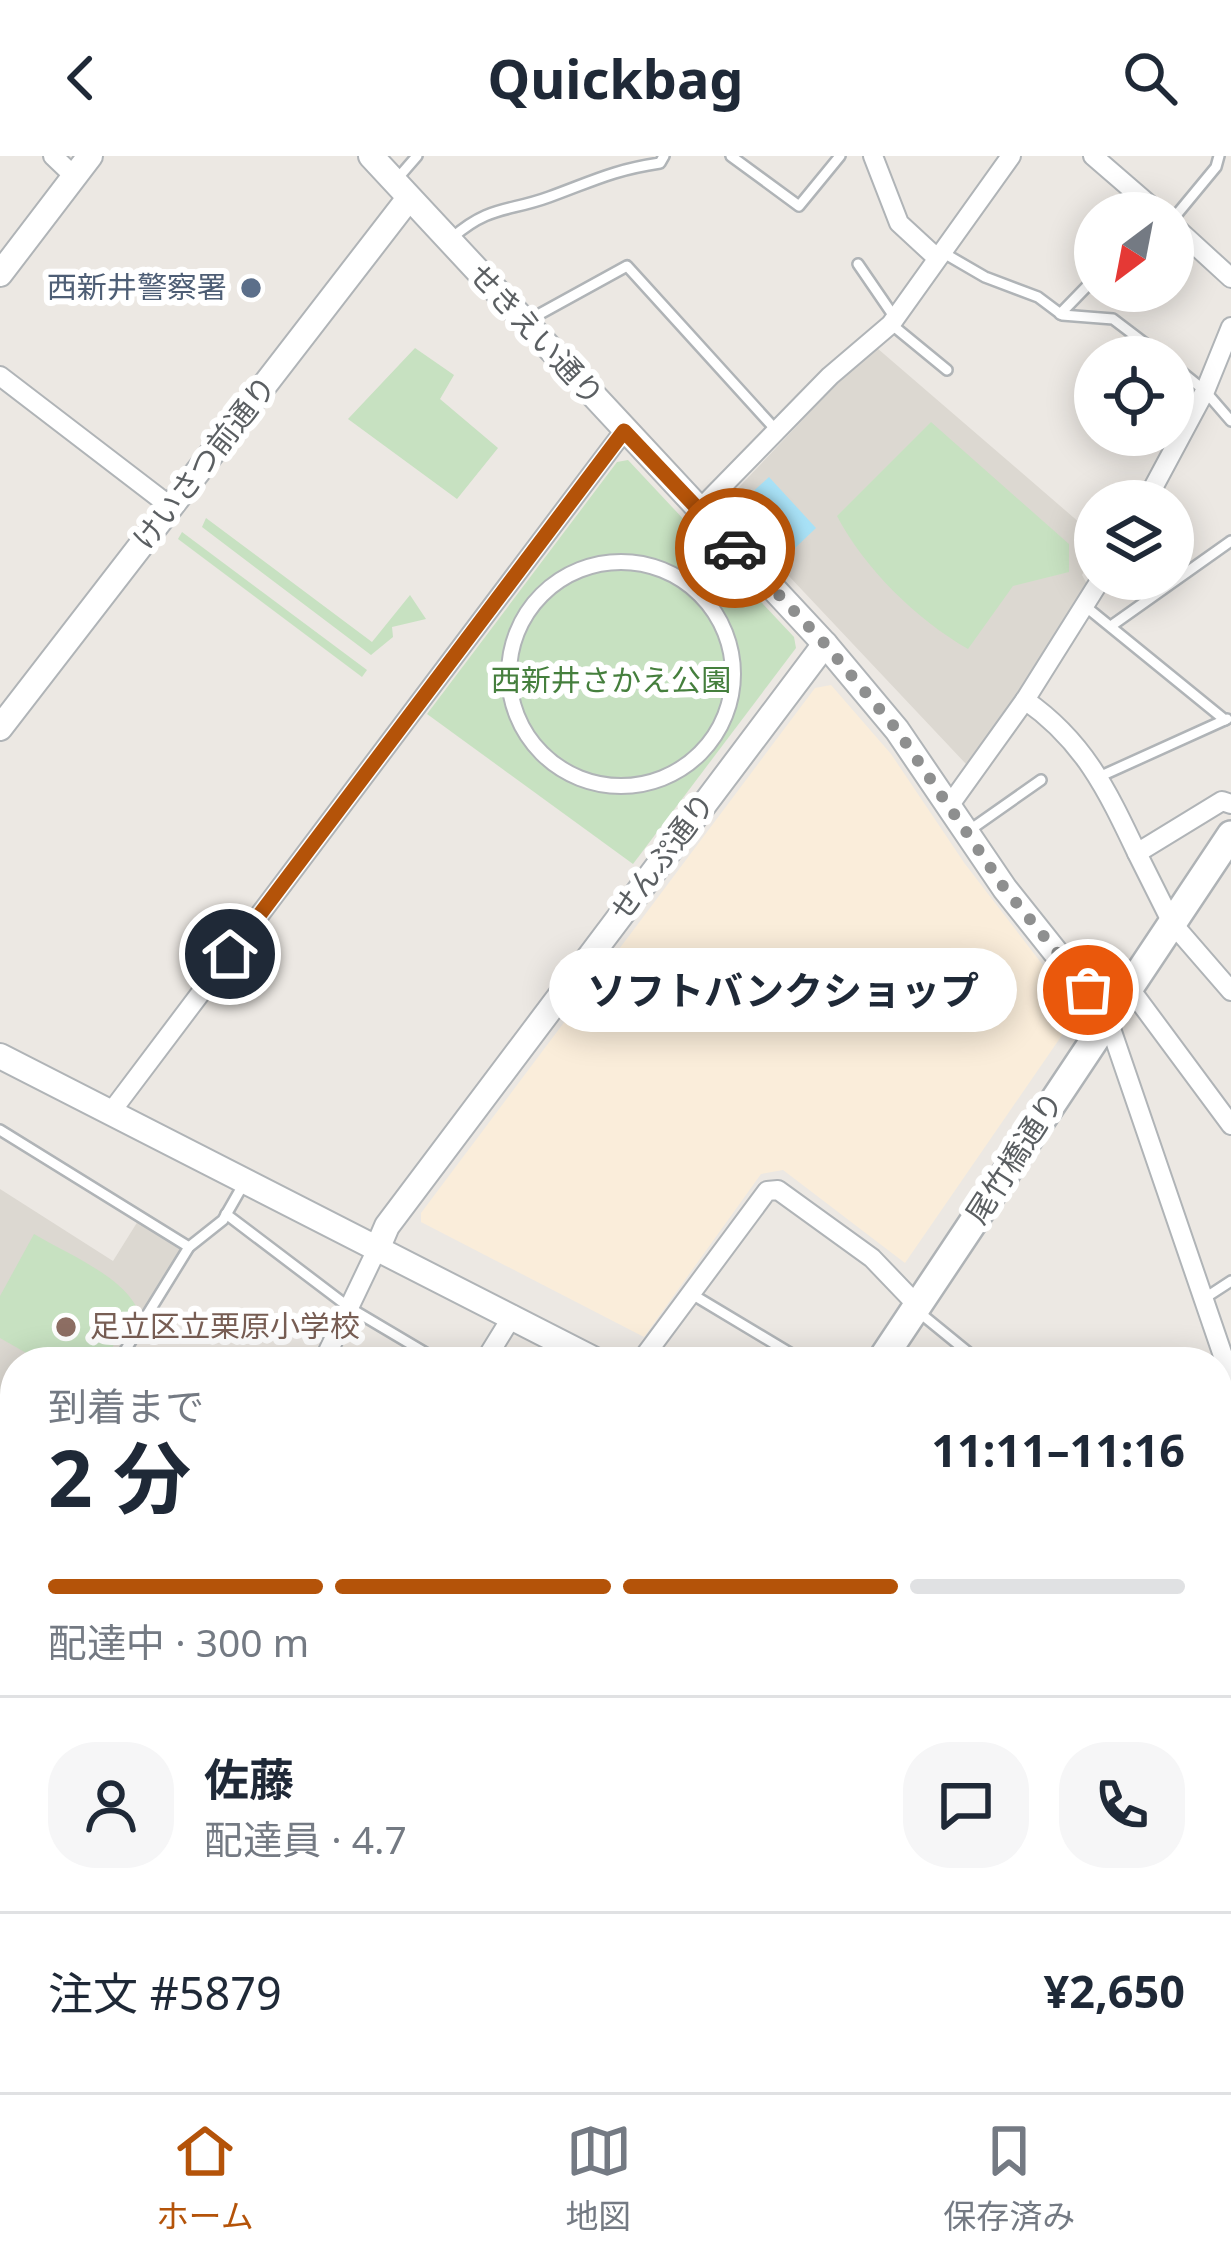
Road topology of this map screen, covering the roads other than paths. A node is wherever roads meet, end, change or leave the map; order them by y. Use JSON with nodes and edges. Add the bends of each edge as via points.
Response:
{"nodes":[{"id":1,"x":53,"y":156,"type":"edge"},
{"id":2,"x":371,"y":156,"type":"edge"},
{"id":3,"x":417,"y":156,"type":"edge"},
{"id":4,"x":664,"y":156,"type":"edge"},
{"id":5,"x":731,"y":156,"type":"edge"},
{"id":6,"x":840,"y":156,"type":"edge"},
{"id":7,"x":873,"y":156,"type":"edge"},
{"id":8,"x":1012,"y":156,"type":"edge"},
{"id":9,"x":1093,"y":156,"type":"edge"},
{"id":10,"x":1220,"y":156,"type":"edge"},
{"id":11,"x":82,"y":166,"type":"edge"},
{"id":12,"x":402,"y":190,"type":"junction"},
{"id":13,"x":1135,"y":192,"type":"edge"},
{"id":14,"x":1194,"y":195,"type":"edge"},
{"id":15,"x":448,"y":240,"type":"junction"},
{"id":16,"x":1194,"y":242,"type":"edge"},
{"id":17,"x":940,"y":255,"type":"junction"},
{"id":18,"x":858,"y":264,"type":"dead end"},
{"id":19,"x":0,"y":274,"type":"edge"},
{"id":20,"x":1231,"y":278,"type":"edge"},
{"id":21,"x":1074,"y":300,"type":"edge"},
{"id":22,"x":1060,"y":314,"type":"junction"},
{"id":23,"x":893,"y":321,"type":"junction"},
{"id":24,"x":523,"y":323,"type":"junction"},
{"id":25,"x":1231,"y":327,"type":"edge"},
{"id":26,"x":1134,"y":336,"type":"edge"},
{"id":27,"x":947,"y":370,"type":"dead end"},
{"id":28,"x":0,"y":376,"type":"edge"},
{"id":29,"x":1194,"y":383,"type":"edge"},
{"id":30,"x":1204,"y":391,"type":"junction"},
{"id":31,"x":1231,"y":421,"type":"edge"},
{"id":32,"x":776,"y":430,"type":"junction"},
{"id":33,"x":624,"y":431,"type":"junction"},
{"id":34,"x":1157,"y":480,"type":"edge"},
{"id":35,"x":171,"y":507,"type":"junction"},
{"id":36,"x":699,"y":510,"type":"junction"},
{"id":37,"x":1229,"y":546,"type":"edge"},
{"id":38,"x":1089,"y":600,"type":"edge"},
{"id":39,"x":1085,"y":606,"type":"junction"},
{"id":40,"x":1111,"y":626,"type":"junction"},
{"id":41,"x":825,"y":644,"type":"junction"},
{"id":42,"x":1025,"y":700,"type":"junction"},
{"id":43,"x":1228,"y":719,"type":"edge"},
{"id":44,"x":0,"y":728,"type":"edge"},
{"id":45,"x":560,"y":768,"type":"joint"},
{"id":46,"x":1101,"y":776,"type":"junction"},
{"id":47,"x":1040,"y":780,"type":"dead end"},
{"id":48,"x":1231,"y":804,"type":"edge"},
{"id":49,"x":949,"y":806,"type":"junction"},
{"id":50,"x":966,"y":832,"type":"junction"},
{"id":51,"x":1231,"y":835,"type":"edge"},
{"id":52,"x":1137,"y":853,"type":"junction"},
{"id":53,"x":1172,"y":923,"type":"junction"},
{"id":54,"x":1128,"y":986,"type":"junction"},
{"id":55,"x":1231,"y":991,"type":"edge"},
{"id":56,"x":1107,"y":1017,"type":"junction"},
{"id":57,"x":0,"y":1056,"type":"edge"},
{"id":58,"x":111,"y":1112,"type":"junction"},
{"id":59,"x":1231,"y":1125,"type":"edge"},
{"id":60,"x":0,"y":1130,"type":"edge"},
{"id":61,"x":246,"y":1180,"type":"junction"},
{"id":62,"x":226,"y":1214,"type":"junction"},
{"id":63,"x":189,"y":1247,"type":"junction"},
{"id":64,"x":378,"y":1247,"type":"junction"},
{"id":65,"x":1231,"y":1281,"type":"edge"},
{"id":66,"x":690,"y":1293,"type":"junction"},
{"id":67,"x":1205,"y":1298,"type":"junction"},
{"id":68,"x":917,"y":1307,"type":"junction"},
{"id":69,"x":350,"y":1308,"type":"junction"},
{"id":70,"x":513,"y":1315,"type":"junction"},
{"id":71,"x":127,"y":1347,"type":"edge"},
{"id":72,"x":330,"y":1347,"type":"edge"},
{"id":73,"x":416,"y":1347,"type":"edge"},
{"id":74,"x":493,"y":1347,"type":"edge"},
{"id":75,"x":572,"y":1347,"type":"edge"},
{"id":76,"x":651,"y":1347,"type":"edge"},
{"id":77,"x":780,"y":1347,"type":"edge"},
{"id":78,"x":890,"y":1347,"type":"edge"},
{"id":79,"x":963,"y":1347,"type":"edge"},
{"id":80,"x":1221,"y":1347,"type":"edge"}],
"edges":[{"from":1,"to":11,"type":"street"},
{"from":2,"to":12,"type":"street","name":"せきえい通り"},
{"from":3,"to":12,"type":"lane"},
{"from":4,"to":15,"type":"lane","via":[[500,208]]},
{"from":5,"to":6,"type":"lane","via":[[799,206]]},
{"from":7,"to":17,"type":"street","via":[[899,223]]},
{"from":8,"to":17,"type":"street"},
{"from":9,"to":13,"type":"street"},
{"from":10,"to":14,"type":"lane"},
{"from":11,"to":19,"type":"street"},
{"from":12,"to":15,"type":"street","name":"せきえい通り"},
{"from":12,"to":35,"type":"street","name":"けいさつ前通り"},
{"from":15,"to":24,"type":"street","name":"せきえい通り"},
{"from":16,"to":20,"type":"street"},
{"from":17,"to":22,"type":"lane"},
{"from":17,"to":23,"type":"street"},
{"from":18,"to":23,"type":"lane"},
{"from":21,"to":22,"type":"lane"},
{"from":22,"to":26,"type":"lane","via":[[1113,320]]},
{"from":23,"to":27,"type":"lane"},
{"from":23,"to":32,"type":"street"},
{"from":24,"to":32,"type":"lane","via":[[627,266]]},
{"from":24,"to":33,"type":"street","name":"せきえい通り"},
{"from":25,"to":30,"type":"street"},
{"from":28,"to":35,"type":"street"},
{"from":29,"to":30,"type":"lane"},
{"from":30,"to":31,"type":"lane"},
{"from":30,"to":34,"type":"street"},
{"from":32,"to":36,"type":"street"},
{"from":33,"to":36,"type":"street","name":"せきえい通り"},
{"from":33,"to":58,"type":"street"},
{"from":35,"to":44,"type":"street","name":"けいさつ前通り"},
{"from":36,"to":41,"type":"street","name":"せきえい通り"},
{"from":37,"to":40,"type":"lane"},
{"from":38,"to":39,"type":"street"},
{"from":39,"to":40,"type":"lane"},
{"from":39,"to":42,"type":"street"},
{"from":40,"to":43,"type":"lane"},
{"from":41,"to":49,"type":"street","name":"せきえい通り"},
{"from":41,"to":64,"type":"street","name":"せんぷ通り"},
{"from":42,"to":46,"type":"street"},
{"from":42,"to":49,"type":"street"},
{"from":43,"to":46,"type":"lane"},
{"from":45,"to":45,"type":"street","via":[[636,785],[685,766],[720,727],[733,676],[730,650],[708,603],[688,585],[644,564],[600,563],[559,580],[528,611],[511,652],[511,696],[528,737]]},
{"from":46,"to":52,"type":"street"},
{"from":47,"to":50,"type":"lane"},
{"from":48,"to":52,"type":"street","via":[[1222,801]]},
{"from":49,"to":50,"type":"street","name":"せきえい通り"},
{"from":50,"to":56,"type":"street","name":"せきえい通り"},
{"from":51,"to":53,"type":"main road","name":"尾竹橋通り"},
{"from":52,"to":53,"type":"street"},
{"from":53,"to":54,"type":"main road","name":"尾竹橋通り"},
{"from":53,"to":55,"type":"street"},
{"from":54,"to":56,"type":"main road","name":"尾竹橋通り"},
{"from":54,"to":59,"type":"street"},
{"from":56,"to":67,"type":"street"},
{"from":56,"to":68,"type":"main road","name":"尾竹橋通り"},
{"from":57,"to":58,"type":"street"},
{"from":58,"to":61,"type":"street"},
{"from":60,"to":63,"type":"lane"},
{"from":61,"to":62,"type":"lane"},
{"from":61,"to":64,"type":"street"},
{"from":62,"to":63,"type":"lane"},
{"from":62,"to":69,"type":"lane"},
{"from":63,"to":71,"type":"lane"},
{"from":64,"to":69,"type":"street"},
{"from":64,"to":70,"type":"street"},
{"from":65,"to":67,"type":"lane"},
{"from":66,"to":68,"type":"street","via":[[766,1191],[778,1190],[872,1258]]},
{"from":66,"to":76,"type":"street"},
{"from":66,"to":77,"type":"lane"},
{"from":67,"to":80,"type":"street"},
{"from":68,"to":78,"type":"main road","name":"尾竹橋通り"},
{"from":68,"to":79,"type":"lane"},
{"from":69,"to":72,"type":"street"},
{"from":69,"to":73,"type":"lane"},
{"from":70,"to":74,"type":"street"},
{"from":70,"to":75,"type":"street"}]}
